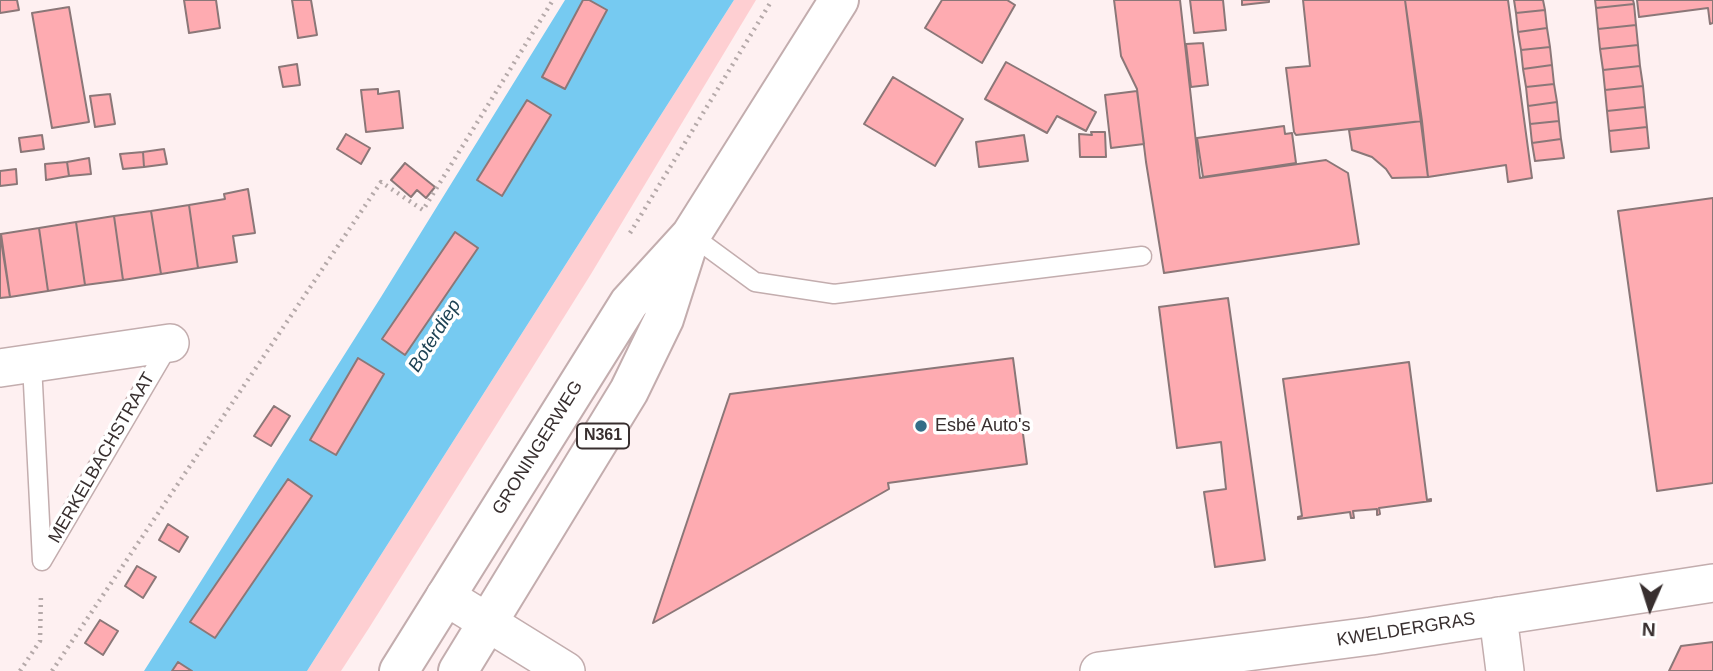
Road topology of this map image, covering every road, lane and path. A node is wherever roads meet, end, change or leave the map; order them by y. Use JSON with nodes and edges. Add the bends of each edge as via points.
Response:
{"nodes":[{"id":1,"x":552,"y":0,"type":"edge"},
{"id":2,"x":838,"y":0,"type":"edge"},
{"id":3,"x":691,"y":235,"type":"junction"},
{"id":4,"x":1142,"y":256,"type":"dead end"},
{"id":5,"x":170,"y":343,"type":"joint"},
{"id":6,"x":16,"y":366,"type":"edge"},
{"id":7,"x":42,"y":561,"type":"junction"},
{"id":8,"x":1713,"y":583,"type":"edge"},
{"id":9,"x":445,"y":596,"type":"junction"},
{"id":10,"x":1498,"y":616,"type":"junction"},
{"id":11,"x":488,"y":623,"type":"junction"},
{"id":12,"x":20,"y":671,"type":"edge"},
{"id":13,"x":52,"y":671,"type":"edge"},
{"id":14,"x":399,"y":671,"type":"edge"},
{"id":15,"x":458,"y":671,"type":"edge"},
{"id":16,"x":566,"y":671,"type":"edge"},
{"id":17,"x":1099,"y":671,"type":"edge"},
{"id":18,"x":1506,"y":671,"type":"edge"}],
"edges":[{"from":1,"to":13,"type":"path","via":[[423,210],[381,182]]},
{"from":2,"to":3,"type":"main road","name":"GRONINGERWEG","number":"N361"},
{"from":3,"to":4,"type":"lane","via":[[755,282],[834,295]]},
{"from":3,"to":9,"type":"main road","name":"GRONINGERWEG","number":"N361","via":[[629,303]]},
{"from":3,"to":11,"type":"main road","name":"GRONINGERWEG","number":"N361","via":[[664,319],[629,391]]},
{"from":5,"to":6,"type":"street","name":"MERKELBACHSTRAAT"},
{"from":5,"to":7,"type":"lane","name":"MERKELBACHSTRAAT"},
{"from":6,"to":7,"type":"lane","name":"MERKELBACHSTRAAT"},
{"from":7,"to":12,"type":"path","via":[[40,641]]},
{"from":8,"to":10,"type":"street","name":"KWELDERGRAS"},
{"from":9,"to":11,"type":"street"},
{"from":9,"to":14,"type":"main road","name":"GRONINGERWEG","number":"N361"},
{"from":10,"to":17,"type":"street","name":"KWELDERGRAS"},
{"from":10,"to":18,"type":"street"},
{"from":11,"to":15,"type":"main road","name":"GRONINGERWEG","number":"N361"},
{"from":11,"to":16,"type":"street"}]}
